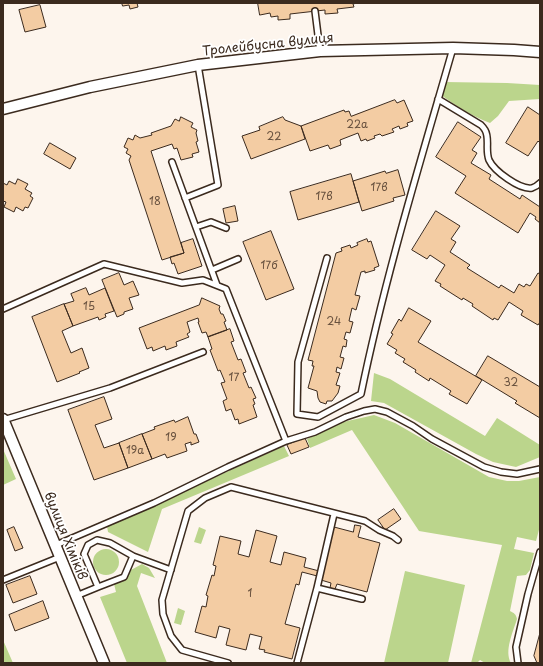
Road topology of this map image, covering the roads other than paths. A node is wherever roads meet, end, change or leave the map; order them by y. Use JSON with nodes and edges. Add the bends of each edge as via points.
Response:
{"nodes":[{"id":1,"x":315,"y":12,"type":"dead end"},
{"id":2,"x":453,"y":48,"type":"junction"},
{"id":3,"x":320,"y":51,"type":"junction"},
{"id":4,"x":540,"y":52,"type":"edge"},
{"id":5,"x":198,"y":66,"type":"junction"},
{"id":6,"x":438,"y":99,"type":"junction"},
{"id":7,"x":3,"y":109,"type":"edge"},
{"id":8,"x":172,"y":162,"type":"dead end"},
{"id":9,"x":540,"y":183,"type":"edge"},
{"id":10,"x":185,"y":198,"type":"junction"},
{"id":11,"x":196,"y":227,"type":"junction"},
{"id":12,"x":226,"y":228,"type":"dead end"},
{"id":13,"x":326,"y":258,"type":"dead end"},
{"id":14,"x":238,"y":259,"type":"dead end"},
{"id":15,"x":212,"y":270,"type":"junction"},
{"id":16,"x":217,"y":286,"type":"junction"},
{"id":17,"x":3,"y":309,"type":"edge"},
{"id":18,"x":203,"y":352,"type":"dead end"},
{"id":19,"x":3,"y":419,"type":"edge"},
{"id":20,"x":286,"y":441,"type":"junction"},
{"id":21,"x":540,"y":469,"type":"edge"},
{"id":22,"x":334,"y":514,"type":"junction"},
{"id":23,"x":398,"y":540,"type":"dead end"},
{"id":24,"x":56,"y":545,"type":"junction"},
{"id":25,"x":540,"y":552,"type":"edge"},
{"id":26,"x":133,"y":556,"type":"junction"},
{"id":27,"x":60,"y":557,"type":"junction"},
{"id":28,"x":171,"y":570,"type":"junction"},
{"id":29,"x":3,"y":580,"type":"edge"},
{"id":30,"x":98,"y":587,"type":"junction"},
{"id":31,"x":317,"y":588,"type":"junction"},
{"id":32,"x":76,"y":596,"type":"junction"},
{"id":33,"x":362,"y":599,"type":"dead end"},
{"id":34,"x":104,"y":663,"type":"edge"},
{"id":35,"x":228,"y":663,"type":"edge"},
{"id":36,"x":297,"y":663,"type":"edge"},
{"id":37,"x":518,"y":663,"type":"edge"}],
"edges":[{"from":1,"to":3,"type":"lane"},
{"from":2,"to":3,"type":"street","name":"Тролейбусна вулиця"},
{"from":2,"to":4,"type":"street","name":"Тролейбусна вулиця"},
{"from":2,"to":6,"type":"lane"},
{"from":3,"to":5,"type":"street","name":"Тролейбусна вулиця"},
{"from":5,"to":7,"type":"street","name":"Тролейбусна вулиця"},
{"from":5,"to":10,"type":"lane","via":[[218,185]]},
{"from":6,"to":9,"type":"lane","via":[[486,130],[487,153],[494,167],[524,187],[531,188]]},
{"from":6,"to":13,"type":"lane","via":[[390,267],[361,394],[318,417],[297,414],[298,362]]},
{"from":8,"to":10,"type":"lane"},
{"from":10,"to":11,"type":"lane"},
{"from":11,"to":12,"type":"lane","via":[[212,222]]},
{"from":11,"to":15,"type":"lane"},
{"from":14,"to":15,"type":"lane"},
{"from":15,"to":16,"type":"lane"},
{"from":16,"to":17,"type":"lane","via":[[203,280],[182,283],[104,264]]},
{"from":16,"to":20,"type":"lane","via":[[226,289]]},
{"from":18,"to":19,"type":"lane","via":[[110,388]]},
{"from":19,"to":24,"type":"street","name":"вулиця Хіміків"},
{"from":20,"to":21,"type":"lane","via":[[316,432],[352,415],[375,409],[387,412],[484,467],[518,474]]},
{"from":20,"to":24,"type":"lane","via":[[154,503]]},
{"from":22,"to":23,"type":"lane","via":[[364,522]]},
{"from":22,"to":28,"type":"lane","via":[[230,487],[205,498],[188,511]]},
{"from":22,"to":31,"type":"lane"},
{"from":24,"to":27,"type":"street","name":"вулиця Хіміків"},
{"from":25,"to":37,"type":"lane","via":[[516,647]]},
{"from":26,"to":28,"type":"lane"},
{"from":26,"to":30,"type":"lane","via":[[124,577]]},
{"from":26,"to":30,"type":"lane","via":[[110,543],[97,540],[88,545],[84,554]]},
{"from":27,"to":29,"type":"lane"},
{"from":27,"to":32,"type":"street","name":"вулиця Хіміків"},
{"from":28,"to":35,"type":"lane","via":[[162,600],[163,614],[171,636],[182,650]]},
{"from":30,"to":32,"type":"lane"},
{"from":31,"to":33,"type":"lane"},
{"from":31,"to":36,"type":"lane"},
{"from":32,"to":34,"type":"street","name":"вулиця Хіміків"}]}
